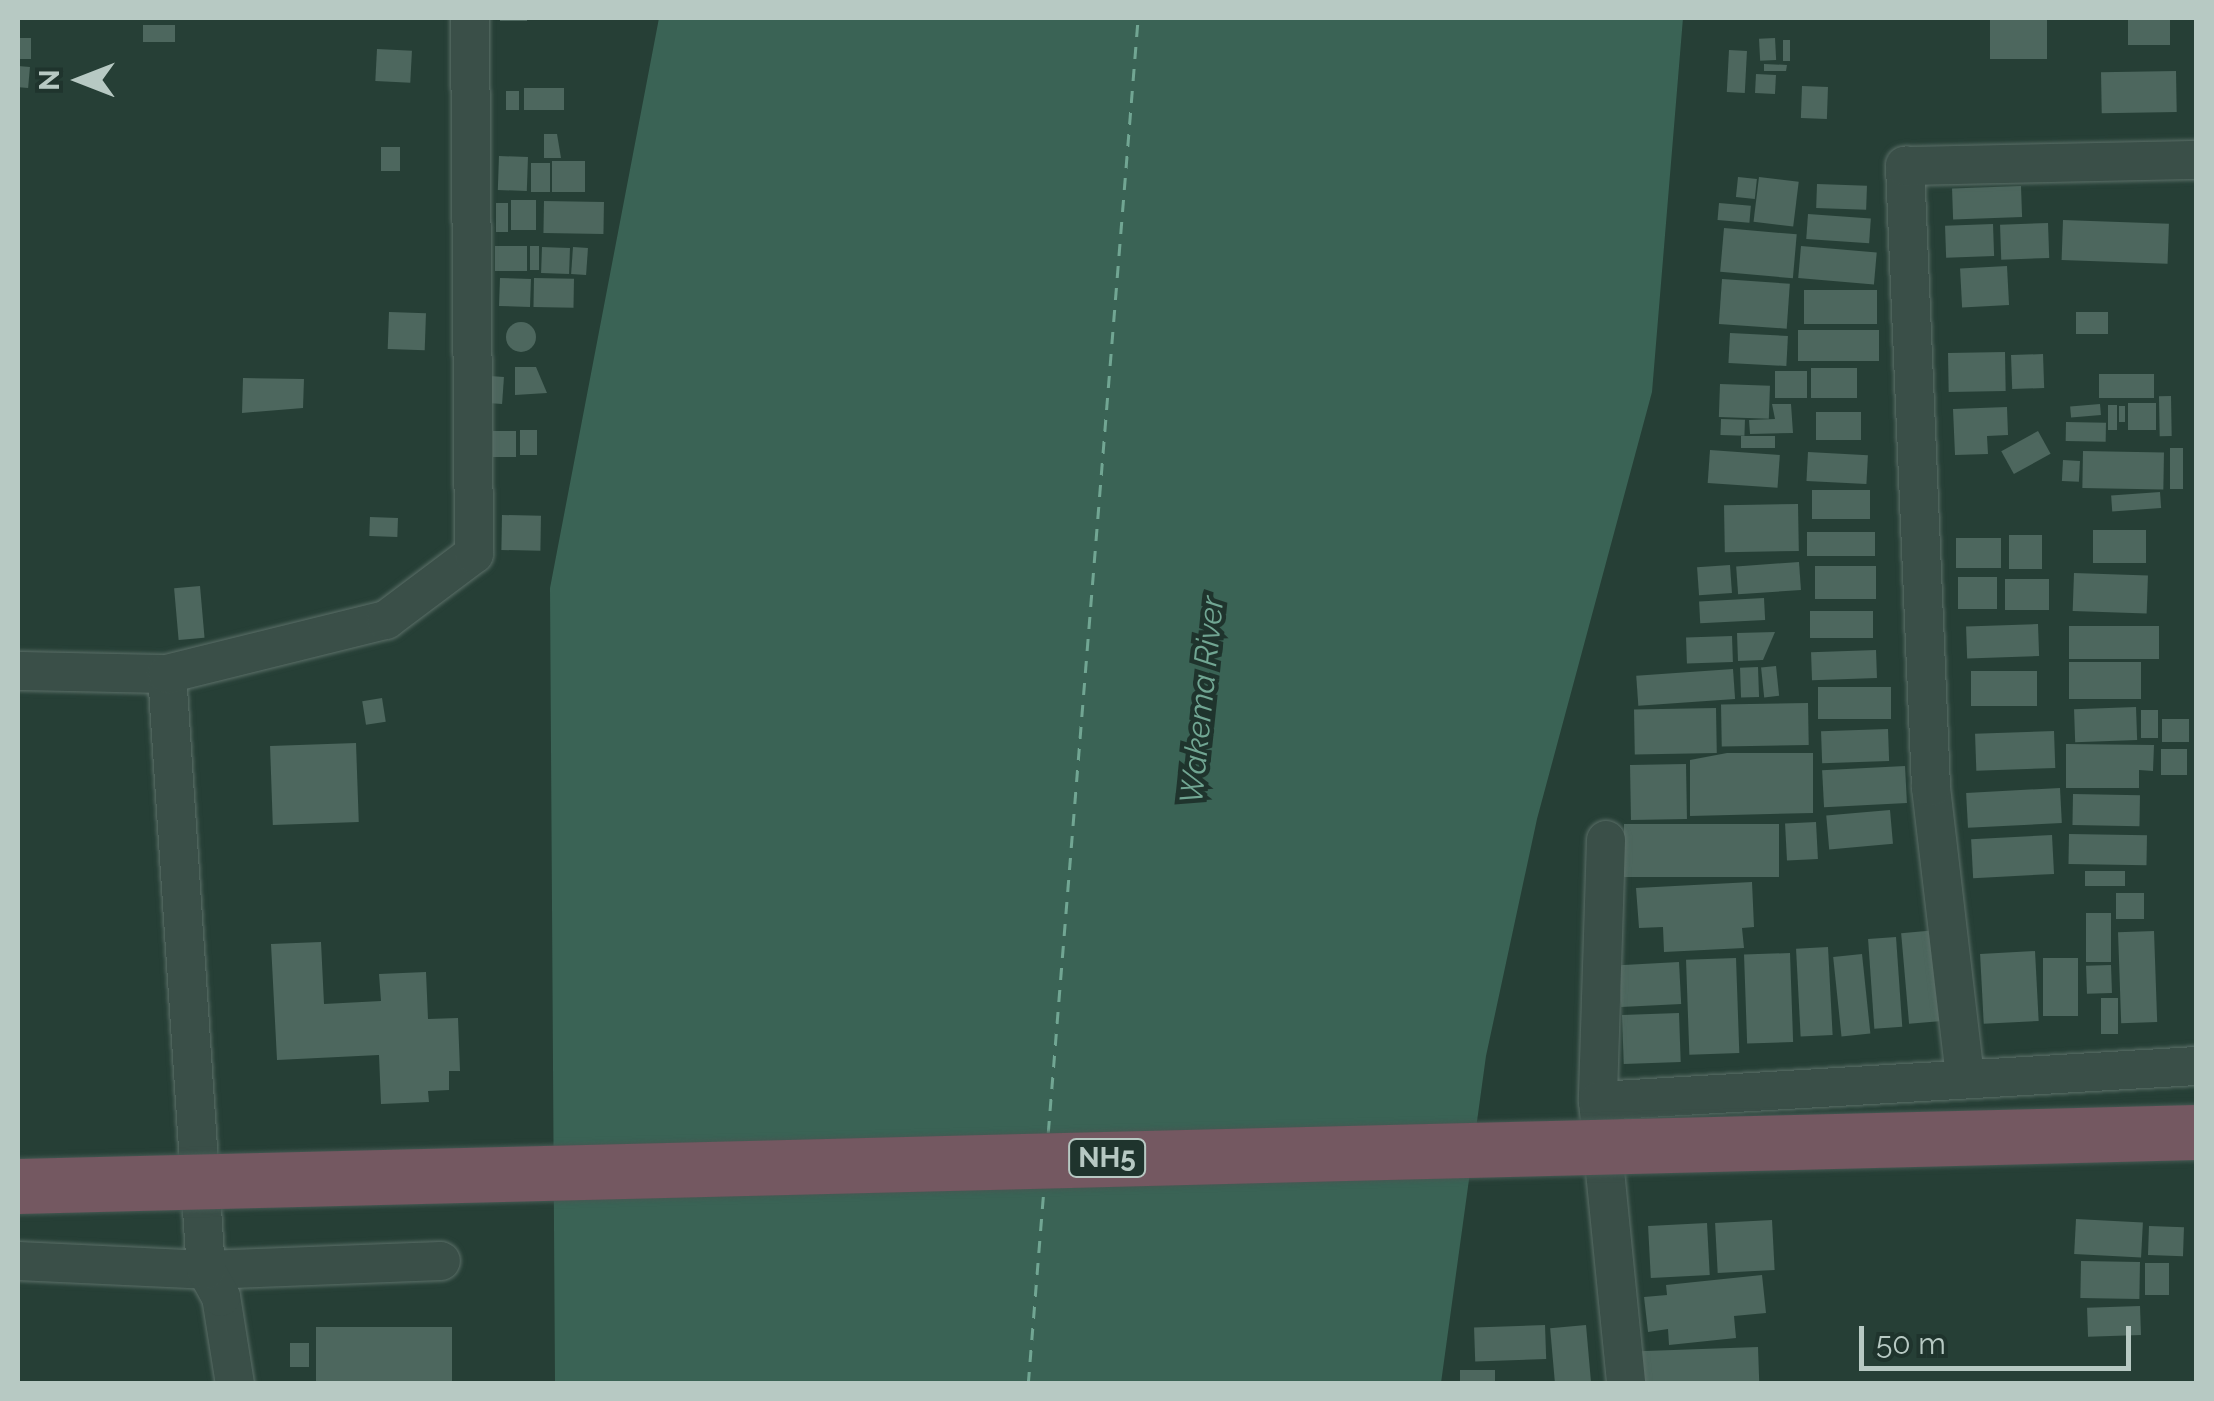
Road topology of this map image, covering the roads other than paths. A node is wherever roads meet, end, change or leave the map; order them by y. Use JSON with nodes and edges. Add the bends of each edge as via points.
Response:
{"nodes":[{"id":1,"x":470,"y":18,"type":"edge"},
{"id":2,"x":2196,"y":160,"type":"edge"},
{"id":3,"x":18,"y":671,"type":"edge"},
{"id":4,"x":167,"y":674,"type":"junction"},
{"id":5,"x":1606,"y":840,"type":"dead end"},
{"id":6,"x":2196,"y":1066,"type":"edge"},
{"id":7,"x":1965,"y":1077,"type":"junction"},
{"id":8,"x":1598,"y":1101,"type":"junction"},
{"id":9,"x":2196,"y":1132,"type":"edge"},
{"id":10,"x":18,"y":1186,"type":"edge"},
{"id":11,"x":441,"y":1260,"type":"dead end"},
{"id":12,"x":18,"y":1262,"type":"edge"},
{"id":13,"x":206,"y":1270,"type":"junction"},
{"id":14,"x":235,"y":1384,"type":"edge"},
{"id":15,"x":1626,"y":1384,"type":"edge"}],
"edges":[{"from":1,"to":4,"type":"street","via":[[474,554],[386,620]]},
{"from":2,"to":7,"type":"street","via":[[1905,166],[1931,787]]},
{"from":3,"to":4,"type":"street"},
{"from":4,"to":13,"type":"street"},
{"from":5,"to":8,"type":"street"},
{"from":6,"to":7,"type":"street"},
{"from":7,"to":8,"type":"street"},
{"from":8,"to":15,"type":"street"},
{"from":9,"to":10,"type":"highway","number":"NH5","bridge":true},
{"from":11,"to":13,"type":"street"},
{"from":12,"to":13,"type":"street"},
{"from":13,"to":14,"type":"street","via":[[222,1297]]}]}
